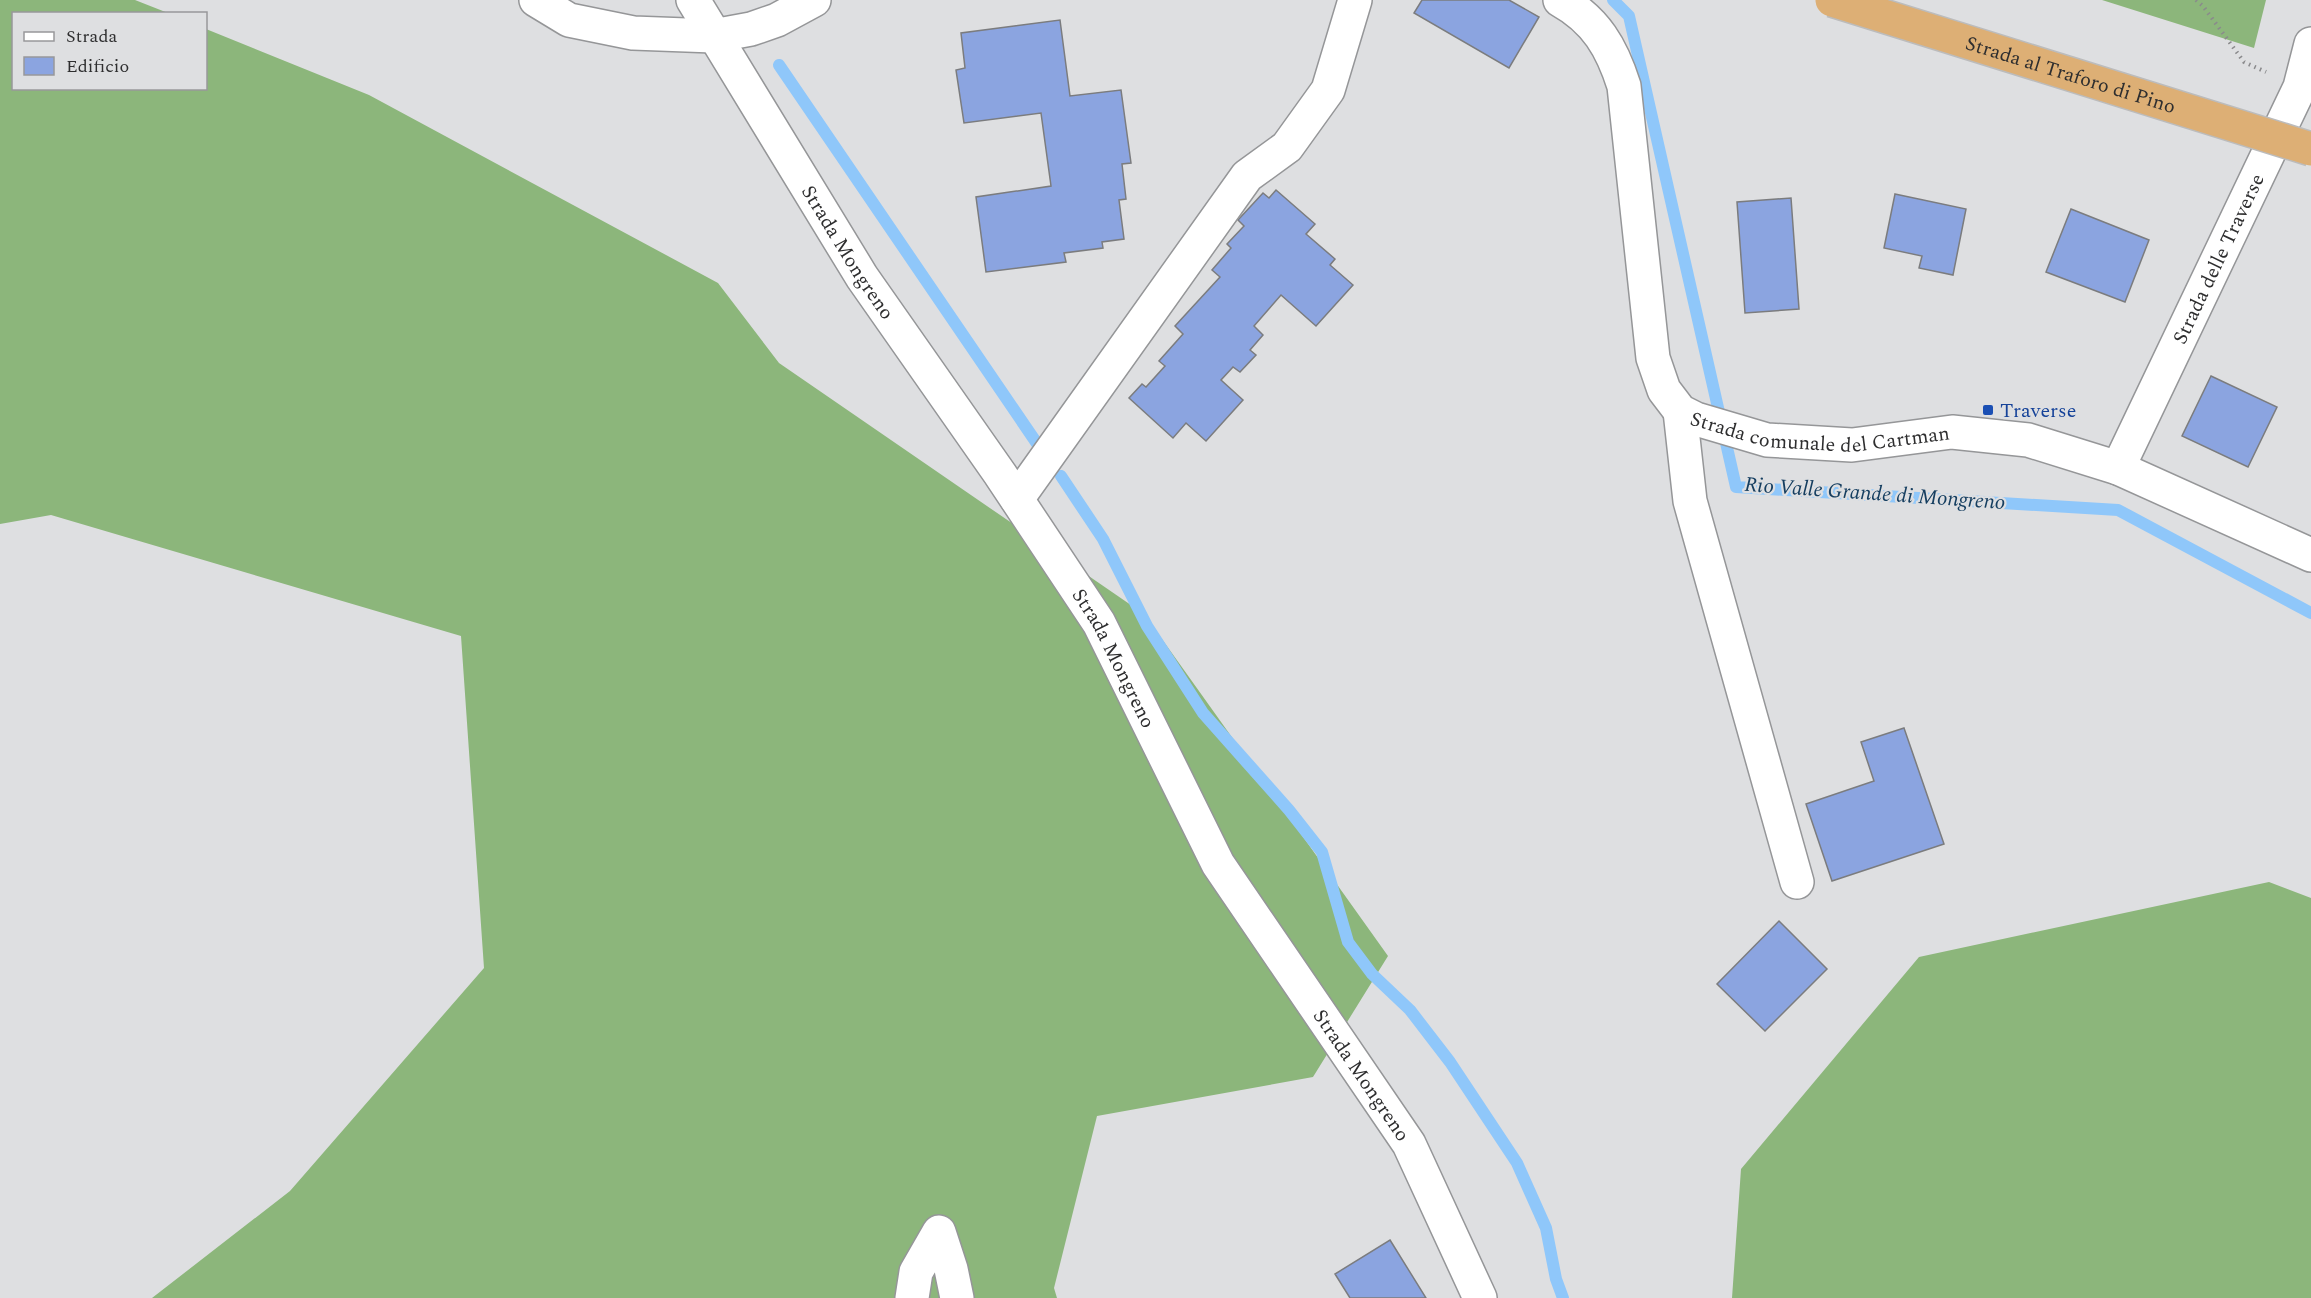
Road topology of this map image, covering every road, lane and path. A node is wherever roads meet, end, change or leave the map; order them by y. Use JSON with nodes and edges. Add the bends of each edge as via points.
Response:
{"nodes":[{"id":1,"x":536,"y":0,"type":"edge"},
{"id":2,"x":814,"y":0,"type":"edge"},
{"id":3,"x":1355,"y":0,"type":"edge"},
{"id":4,"x":1560,"y":0,"type":"edge"},
{"id":5,"x":1832,"y":0,"type":"edge"},
{"id":6,"x":2196,"y":0,"type":"edge"},
{"id":7,"x":695,"y":4,"type":"edge"},
{"id":8,"x":713,"y":36,"type":"junction"},
{"id":9,"x":2311,"y":44,"type":"edge"},
{"id":10,"x":2300,"y":87,"type":"junction"},
{"id":11,"x":2311,"y":149,"type":"edge"},
{"id":12,"x":1688,"y":415,"type":"junction"},
{"id":13,"x":2118,"y":468,"type":"junction"},
{"id":14,"x":1017,"y":499,"type":"junction"},
{"id":15,"x":2311,"y":555,"type":"edge"},
{"id":16,"x":1797,"y":882,"type":"dead end"},
{"id":17,"x":912,"y":1298,"type":"edge"},
{"id":18,"x":957,"y":1298,"type":"edge"},
{"id":19,"x":1480,"y":1298,"type":"edge"}],
"edges":[{"from":1,"to":8,"type":"street","via":[[569,20],[590,25],[633,33]]},
{"from":2,"to":8,"type":"street","via":[[764,25]]},
{"from":3,"to":14,"type":"street","via":[[1328,90],[1287,147],[1247,176]]},
{"from":4,"to":12,"type":"street","name":"Strada comunale del Cartman","via":[[1598,30],[1616,58],[1624,86],[1653,358],[1664,390]]},
{"from":5,"to":11,"type":"main road","name":"Strada al Traforo di Pino","bridge":true},
{"from":6,"to":10,"type":"path","via":[[2244,62]]},
{"from":7,"to":8,"type":"street","name":"Strada Mongreno"},
{"from":8,"to":14,"type":"street","name":"Strada Mongreno","via":[[862,277]]},
{"from":9,"to":10,"type":"street","name":"Strada delle Traverse"},
{"from":10,"to":13,"type":"street","name":"Strada delle Traverse"},
{"from":12,"to":13,"type":"street","name":"Strada comunale del Cartman","via":[[1767,440],[1852,445],[1952,432],[2028,440]]},
{"from":12,"to":16,"type":"street","via":[[1690,501]]},
{"from":13,"to":15,"type":"street","name":"Strada comunale del Cartman"},
{"from":14,"to":19,"type":"street","name":"Strada Mongreno","via":[[1099,623],[1218,864],[1409,1144]]},
{"from":17,"to":18,"type":"street","via":[[916,1272],[939,1232]]}]}
